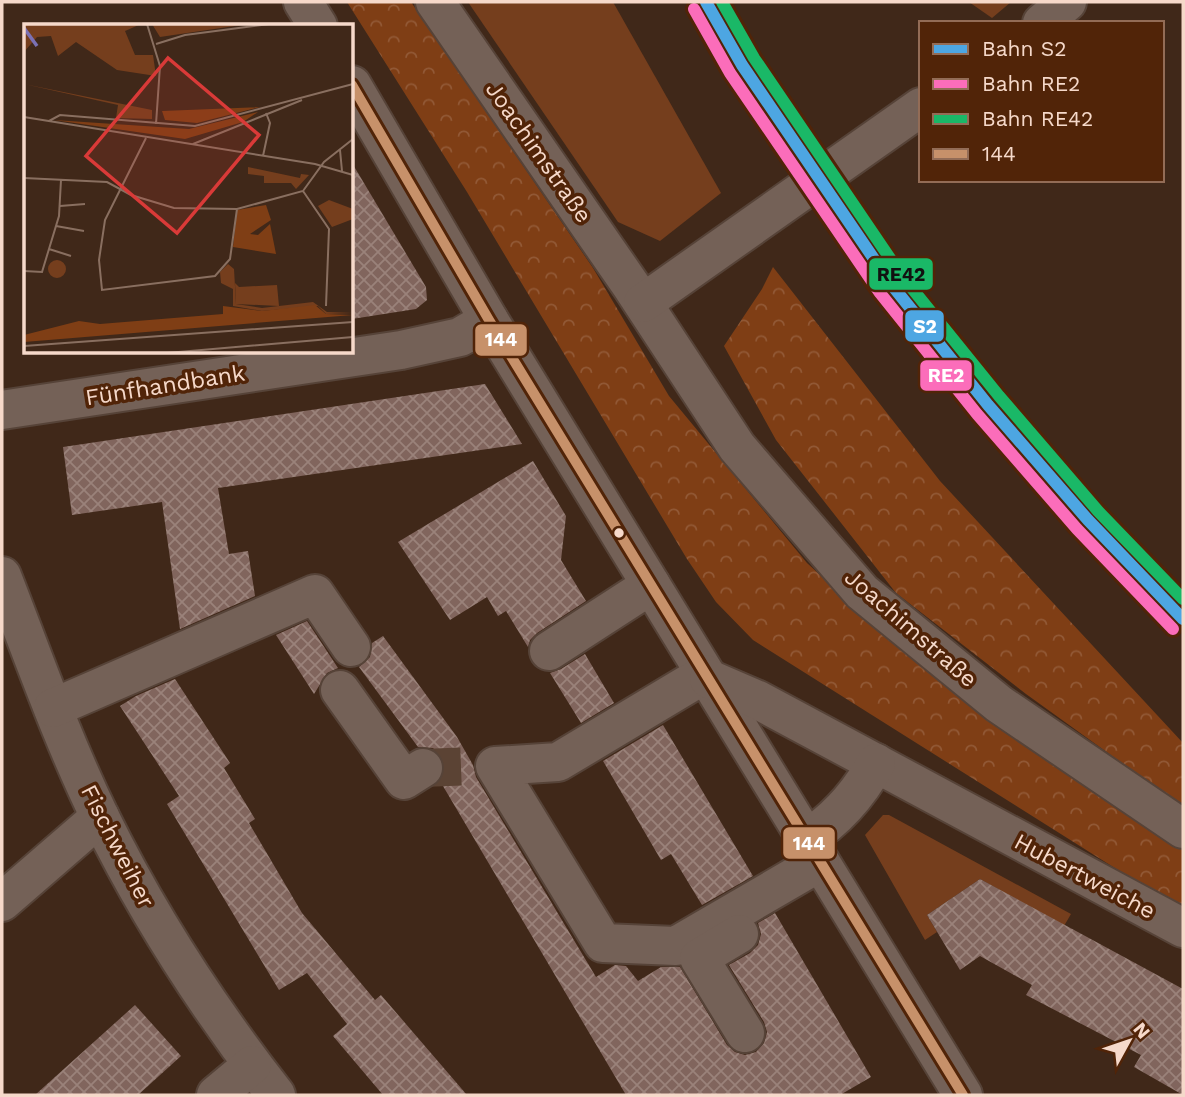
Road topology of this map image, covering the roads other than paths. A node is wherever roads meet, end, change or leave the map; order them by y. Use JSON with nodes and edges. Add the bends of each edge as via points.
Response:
{"nodes":[{"id":1,"x":303,"y":2,"type":"edge"},
{"id":2,"x":435,"y":2,"type":"edge"},
{"id":3,"x":1067,"y":2,"type":"edge"},
{"id":4,"x":1044,"y":21,"type":"edge"},
{"id":5,"x":317,"y":24,"type":"edge"},
{"id":6,"x":354,"y":88,"type":"edge"},
{"id":7,"x":919,"y":108,"type":"edge"},
{"id":8,"x":643,"y":303,"type":"junction"},
{"id":9,"x":489,"y":320,"type":"junction"},
{"id":10,"x":2,"y":410,"type":"edge"},
{"id":11,"x":2,"y":576,"type":"edge"},
{"id":12,"x":651,"y":585,"type":"junction"},
{"id":13,"x":351,"y":647,"type":"dead end"},
{"id":14,"x":549,"y":651,"type":"dead end"},
{"id":15,"x":707,"y":676,"type":"junction"},
{"id":16,"x":340,"y":690,"type":"dead end"},
{"id":17,"x":53,"y":708,"type":"junction"},
{"id":18,"x":876,"y":763,"type":"junction"},
{"id":19,"x":423,"y":768,"type":"tunnel mouth"},
{"id":20,"x":100,"y":817,"type":"junction"},
{"id":21,"x":1183,"y":829,"type":"edge"},
{"id":22,"x":819,"y":860,"type":"junction"},
{"id":23,"x":2,"y":902,"type":"edge"},
{"id":24,"x":1183,"y":929,"type":"edge"},
{"id":25,"x":745,"y":1033,"type":"dead end"},
{"id":26,"x":252,"y":1065,"type":"junction"},
{"id":27,"x":216,"y":1095,"type":"edge"},
{"id":28,"x":276,"y":1095,"type":"edge"},
{"id":29,"x":962,"y":1095,"type":"edge"}],
"edges":[{"from":1,"to":5,"type":"street"},
{"from":2,"to":8,"type":"street","name":"Joachimstraße"},
{"from":3,"to":4,"type":"street"},
{"from":6,"to":9,"type":"street"},
{"from":7,"to":8,"type":"street"},
{"from":8,"to":21,"type":"street","name":"Joachimstraße","via":[[737,447],[862,592],[999,704]]},
{"from":9,"to":10,"type":"street","name":"Fünfhandbank","via":[[460,337],[401,350]]},
{"from":9,"to":12,"type":"street"},
{"from":11,"to":17,"type":"street","name":"Fischweiher"},
{"from":12,"to":14,"type":"street"},
{"from":12,"to":15,"type":"street"},
{"from":13,"to":17,"type":"street","via":[[315,594]]},
{"from":15,"to":18,"type":"street","name":"Hubertweiche"},
{"from":15,"to":22,"type":"street"},
{"from":15,"to":22,"type":"street","via":[[558,762],[486,766],[603,943],[676,947]]},
{"from":16,"to":19,"type":"street","via":[[404,780]]},
{"from":17,"to":20,"type":"street","name":"Fischweiher"},
{"from":18,"to":22,"type":"street","via":[[864,785],[835,817]]},
{"from":18,"to":24,"type":"street","name":"Hubertweiche"},
{"from":20,"to":23,"type":"street"},
{"from":20,"to":26,"type":"street","name":"Fischweiher","via":[[162,930]]},
{"from":22,"to":25,"type":"street","via":[[699,958]]},
{"from":22,"to":29,"type":"street"},
{"from":26,"to":27,"type":"street"},
{"from":26,"to":28,"type":"street","name":"Fischweiher"}]}
